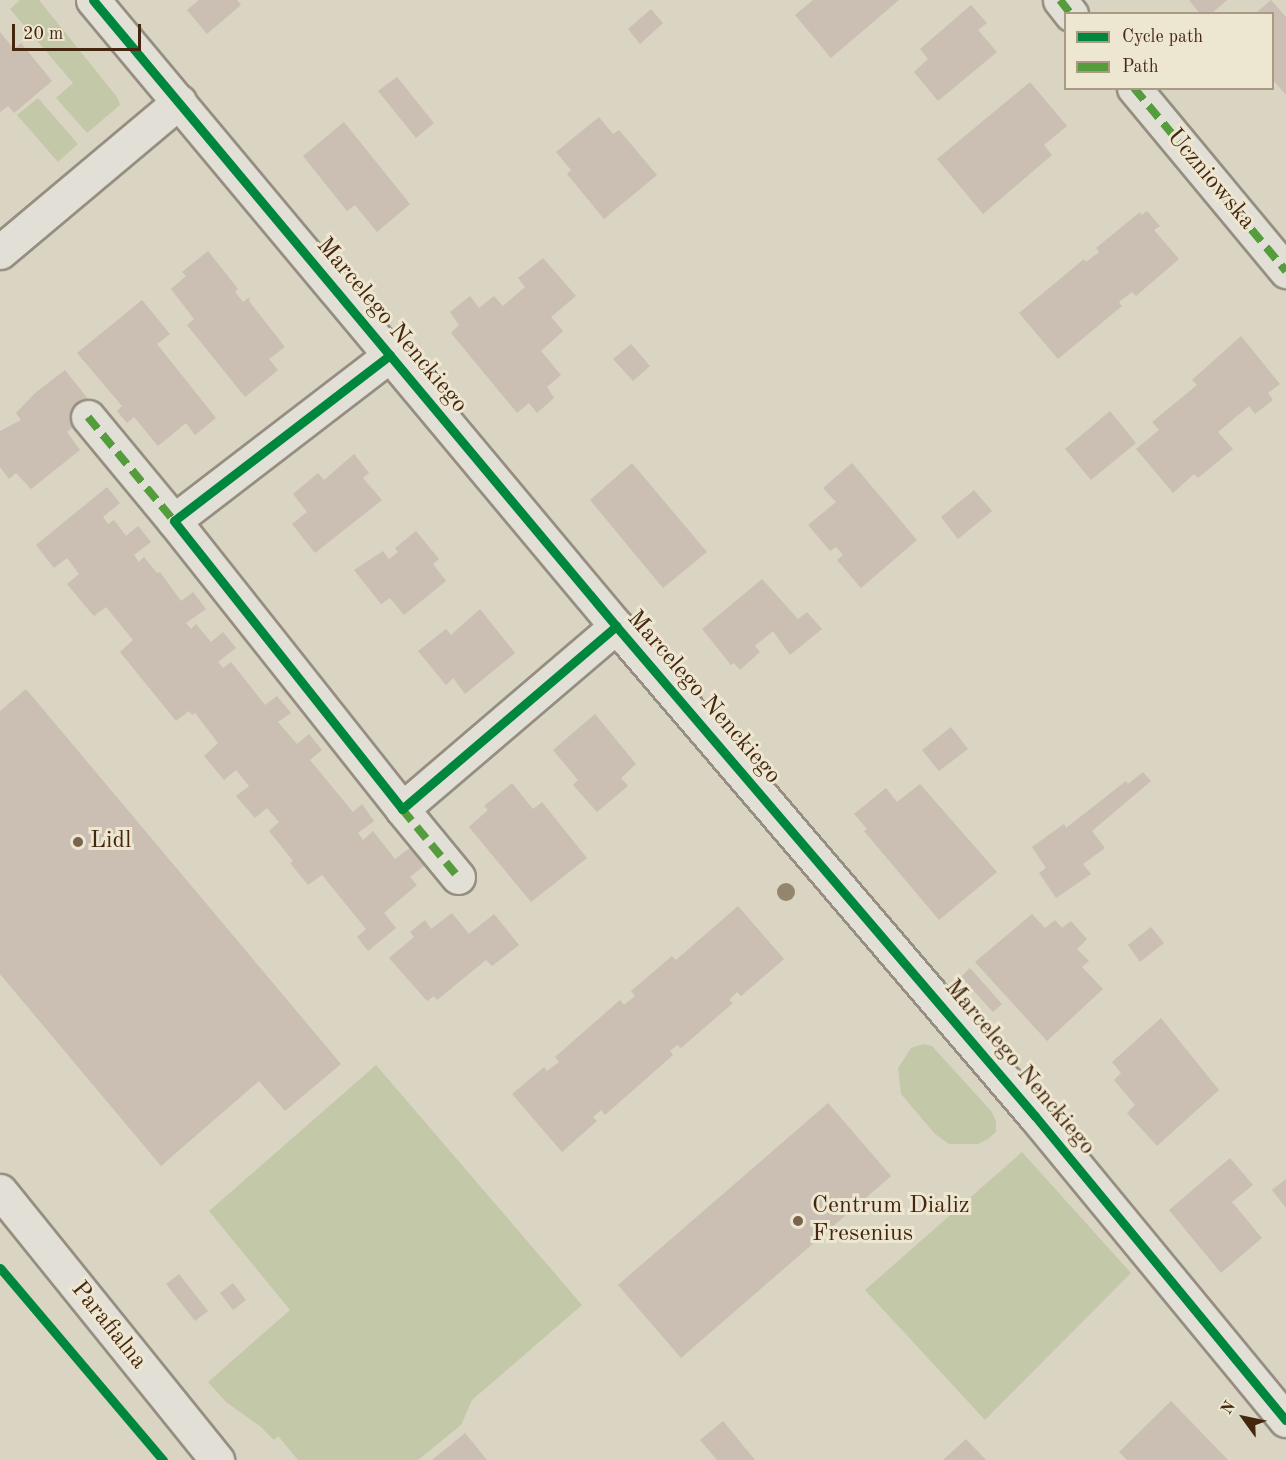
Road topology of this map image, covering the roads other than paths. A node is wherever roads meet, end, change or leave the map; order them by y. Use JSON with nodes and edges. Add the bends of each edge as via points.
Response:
{"nodes":[{"id":1,"x":93,"y":0,"type":"edge"},
{"id":2,"x":1060,"y":0,"type":"edge"},
{"id":3,"x":1069,"y":12,"type":"edge"},
{"id":4,"x":1136,"y":90,"type":"edge"},
{"id":5,"x":179,"y":102,"type":"junction"},
{"id":6,"x":0,"y":252,"type":"edge"},
{"id":7,"x":1286,"y":271,"type":"edge"},
{"id":8,"x":390,"y":355,"type":"junction"},
{"id":9,"x":88,"y":417,"type":"dead end"},
{"id":10,"x":174,"y":521,"type":"junction"},
{"id":11,"x":616,"y":626,"type":"junction"},
{"id":12,"x":402,"y":809,"type":"junction"},
{"id":13,"x":458,"y":877,"type":"dead end"},
{"id":14,"x":0,"y":1191,"type":"edge"},
{"id":15,"x":1286,"y":1420,"type":"edge"},
{"id":16,"x":217,"y":1460,"type":"edge"}],
"edges":[{"from":1,"to":5,"type":"street","name":"Marcelego Nenckiego"},
{"from":2,"to":3,"type":"street"},
{"from":4,"to":7,"type":"street","name":"Uczniowska"},
{"from":5,"to":6,"type":"street"},
{"from":5,"to":8,"type":"street","name":"Marcelego Nenckiego"},
{"from":8,"to":10,"type":"street"},
{"from":8,"to":11,"type":"street","name":"Marcelego Nenckiego"},
{"from":9,"to":10,"type":"street"},
{"from":10,"to":12,"type":"street"},
{"from":11,"to":12,"type":"street"},
{"from":11,"to":15,"type":"street","name":"Marcelego Nenckiego","via":[[1035,1116]]},
{"from":12,"to":13,"type":"street"},
{"from":14,"to":16,"type":"street","name":"Parafialna"}]}
